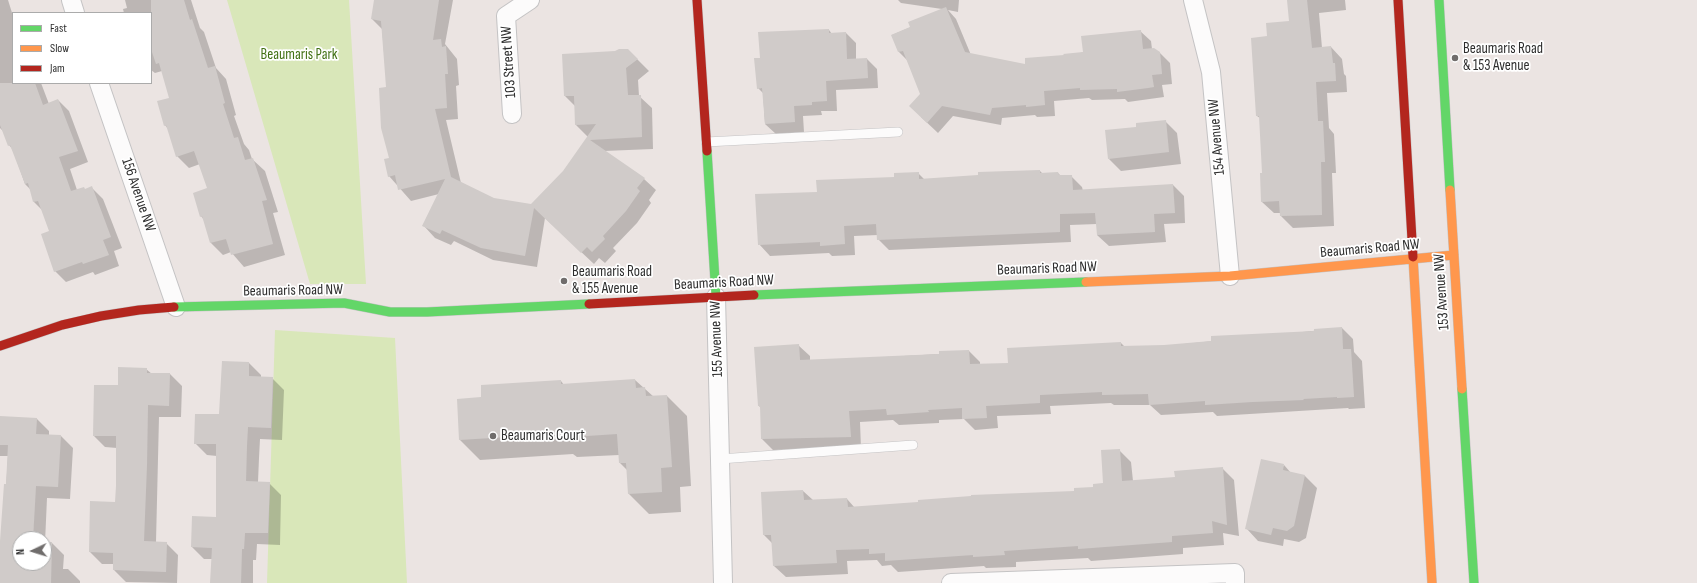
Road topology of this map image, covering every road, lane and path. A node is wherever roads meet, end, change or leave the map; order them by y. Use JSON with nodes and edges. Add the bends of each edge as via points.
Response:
{"nodes":[{"id":1,"x":71,"y":0,"type":"edge"},
{"id":2,"x":530,"y":0,"type":"edge"},
{"id":3,"x":697,"y":0,"type":"edge"},
{"id":4,"x":1193,"y":0,"type":"edge"},
{"id":5,"x":1398,"y":0,"type":"edge"},
{"id":6,"x":1439,"y":0,"type":"edge"},
{"id":7,"x":75,"y":12,"type":"edge"},
{"id":8,"x":99,"y":84,"type":"edge"},
{"id":9,"x":512,"y":114,"type":"dead end"},
{"id":10,"x":898,"y":132,"type":"dead end"},
{"id":11,"x":706,"y":142,"type":"junction"},
{"id":12,"x":1454,"y":255,"type":"junction"},
{"id":13,"x":1412,"y":258,"type":"junction"},
{"id":14,"x":1230,"y":276,"type":"junction"},
{"id":15,"x":716,"y":297,"type":"junction"},
{"id":16,"x":176,"y":307,"type":"junction"},
{"id":17,"x":0,"y":346,"type":"edge"},
{"id":18,"x":913,"y":445,"type":"dead end"},
{"id":19,"x":720,"y":459,"type":"junction"},
{"id":20,"x":1235,"y":578,"type":"edge"},
{"id":21,"x":723,"y":583,"type":"edge"},
{"id":22,"x":951,"y":583,"type":"edge"},
{"id":23,"x":1432,"y":583,"type":"edge"},
{"id":24,"x":1474,"y":583,"type":"edge"}],
"edges":[{"from":1,"to":7,"type":"street"},
{"from":2,"to":9,"type":"street","name":"103 Street NW","via":[[506,16]]},
{"from":3,"to":11,"type":"street","name":"155 Avenue NW"},
{"from":4,"to":14,"type":"street","name":"154 Avenue NW","via":[[1211,72]]},
{"from":5,"to":13,"type":"street","name":"153 Avenue NW"},
{"from":6,"to":12,"type":"street","name":"153 Avenue NW"},
{"from":8,"to":16,"type":"street","name":"156 Avenue NW"},
{"from":10,"to":11,"type":"lane"},
{"from":11,"to":15,"type":"street","name":"155 Avenue NW"},
{"from":12,"to":13,"type":"street","name":"Beaumaris Road NW"},
{"from":12,"to":24,"type":"street","name":"153 Avenue NW"},
{"from":13,"to":14,"type":"street","name":"Beaumaris Road NW"},
{"from":13,"to":23,"type":"street","name":"153 Avenue NW"},
{"from":14,"to":15,"type":"street","name":"Beaumaris Road NW"},
{"from":15,"to":16,"type":"street","name":"Beaumaris Road NW","via":[[427,312],[390,312],[344,303]]},
{"from":15,"to":19,"type":"street","name":"155 Avenue NW"},
{"from":16,"to":17,"type":"street","name":"Beaumaris Road NW","via":[[101,316],[62,325]]},
{"from":18,"to":19,"type":"lane"},
{"from":19,"to":21,"type":"street","name":"155 Avenue NW"},
{"from":20,"to":22,"type":"street"}]}
